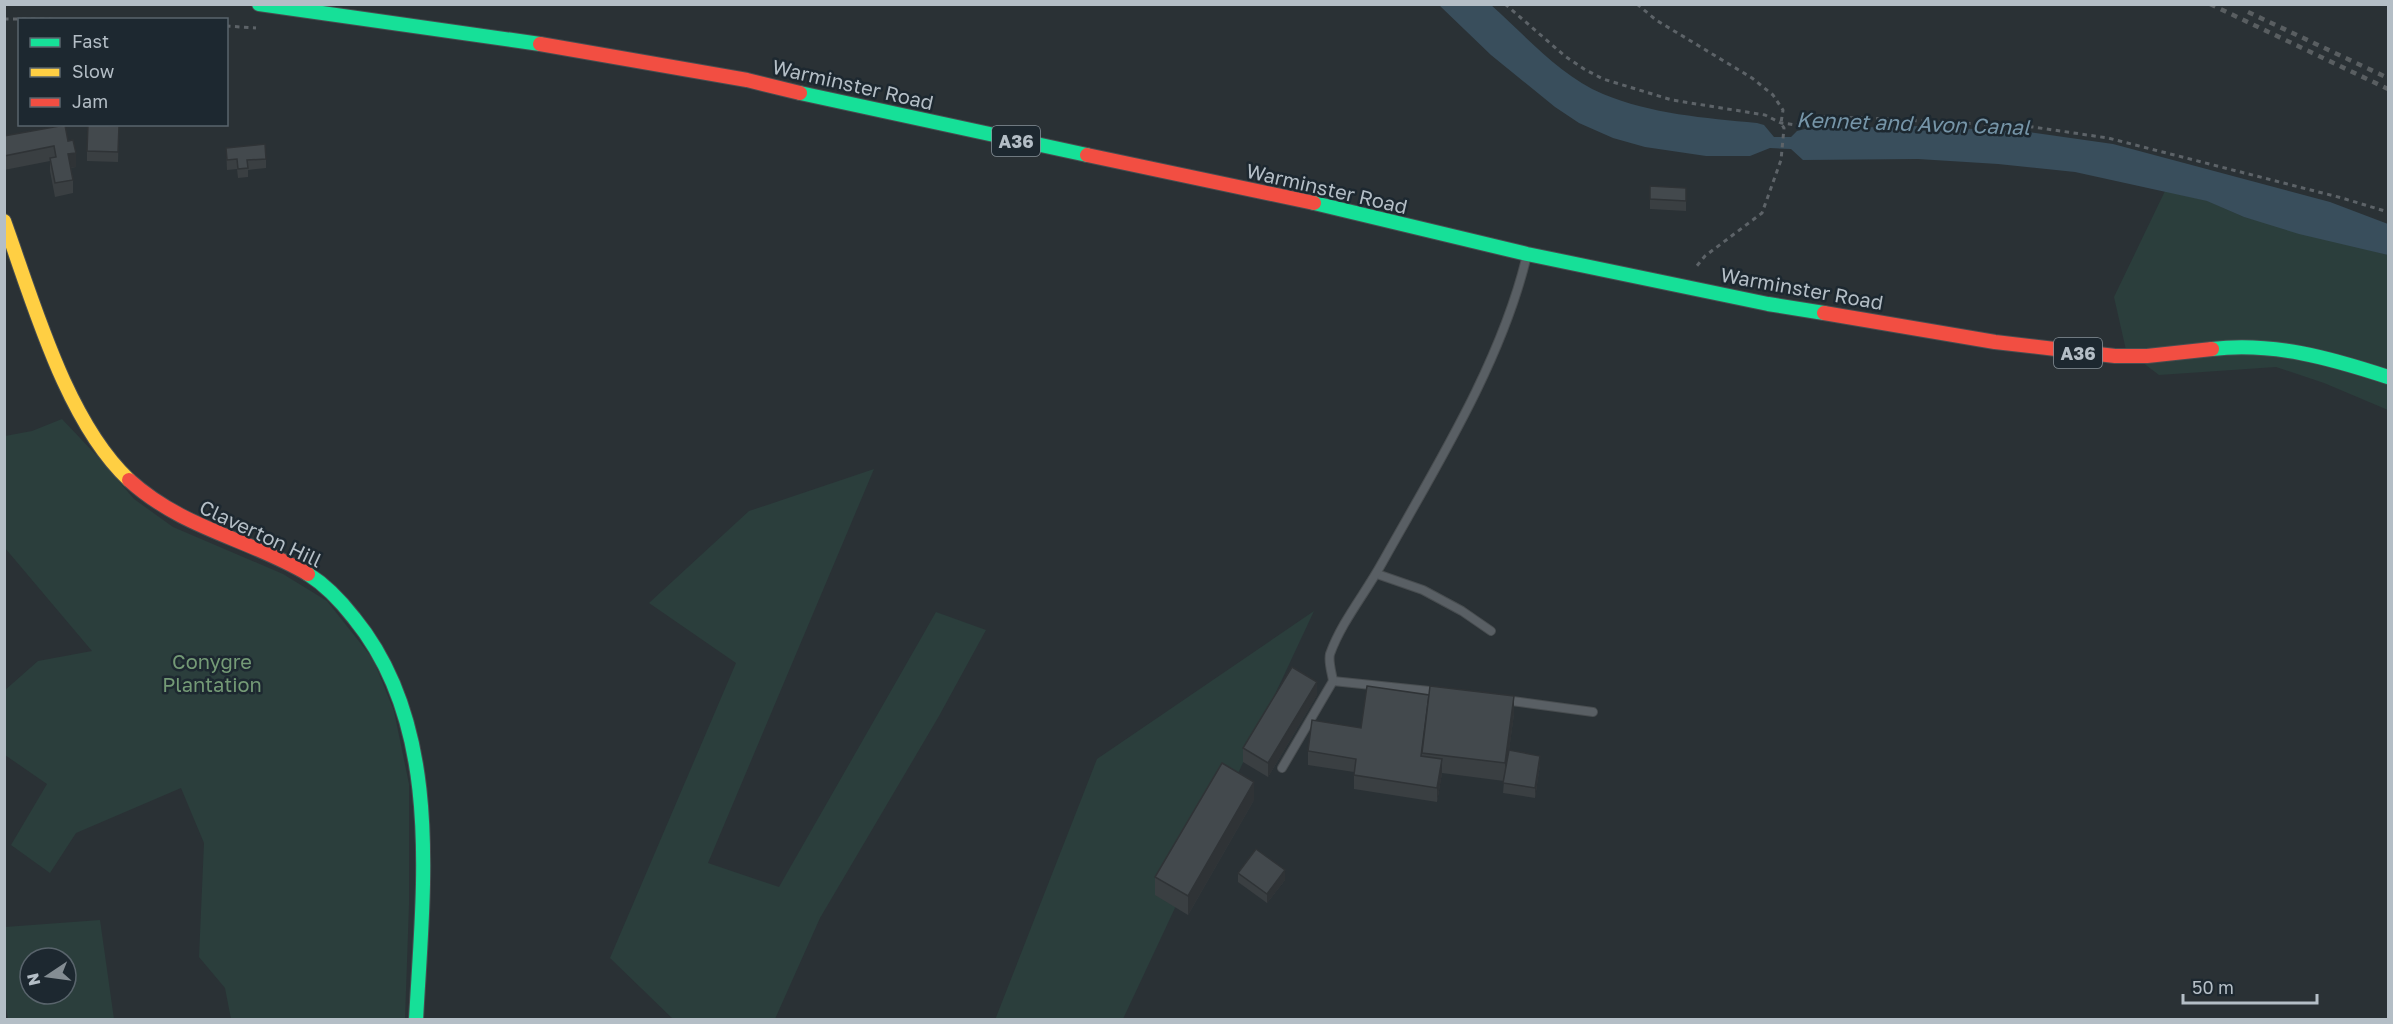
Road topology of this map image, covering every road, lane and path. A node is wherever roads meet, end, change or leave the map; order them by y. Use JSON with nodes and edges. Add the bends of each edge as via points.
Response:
{"nodes":[{"id":1,"x":259,"y":4,"type":"edge"},
{"id":2,"x":1505,"y":4,"type":"edge"},
{"id":3,"x":1637,"y":4,"type":"edge"},
{"id":4,"x":228,"y":26,"type":"edge"},
{"id":5,"x":258,"y":28,"type":"dead end"},
{"id":6,"x":1781,"y":123,"type":"junction"},
{"id":7,"x":2388,"y":212,"type":"edge"},
{"id":8,"x":4,"y":221,"type":"edge"},
{"id":9,"x":1527,"y":254,"type":"junction"},
{"id":10,"x":1683,"y":286,"type":"junction"},
{"id":11,"x":2388,"y":376,"type":"edge"},
{"id":12,"x":1377,"y":574,"type":"junction"},
{"id":13,"x":1491,"y":631,"type":"dead end"},
{"id":14,"x":1333,"y":681,"type":"junction"},
{"id":15,"x":1448,"y":693,"type":"edge"},
{"id":16,"x":1492,"y":698,"type":"edge"},
{"id":17,"x":1593,"y":712,"type":"dead end"},
{"id":18,"x":1282,"y":768,"type":"dead end"},
{"id":19,"x":416,"y":1020,"type":"edge"}],
"edges":[{"from":1,"to":9,"type":"main road","name":"Warminster Road","number":"A36","via":[[503,38],[747,80]]},
{"from":2,"to":6,"type":"path","via":[[1566,57],[1603,79],[1672,100],[1766,115]]},
{"from":3,"to":6,"type":"path","via":[[1773,94],[1783,110]]},
{"from":4,"to":5,"type":"path"},
{"from":6,"to":7,"type":"path","via":[[1797,125],[1817,117],[2033,127],[2108,138]]},
{"from":6,"to":10,"type":"path","via":[[1781,160],[1762,213],[1705,256]]},
{"from":8,"to":19,"type":"main road","name":"Claverton Hill","via":[[80,414],[120,472],[170,512],[293,565],[332,590],[381,653],[396,685],[418,776],[422,828]]},
{"from":9,"to":10,"type":"main road","name":"Warminster Road","number":"A36"},
{"from":9,"to":12,"type":"lane","via":[[1503,334]]},
{"from":10,"to":11,"type":"main road","name":"Warminster Road","number":"A36","via":[[1768,304],[2043,348],[2125,356],[2276,348],[2334,359]]},
{"from":12,"to":13,"type":"lane","via":[[1423,590]]},
{"from":12,"to":14,"type":"lane","via":[[1343,624],[1329,658]]},
{"from":14,"to":15,"type":"lane"},
{"from":14,"to":18,"type":"lane"},
{"from":16,"to":17,"type":"lane"}]}
